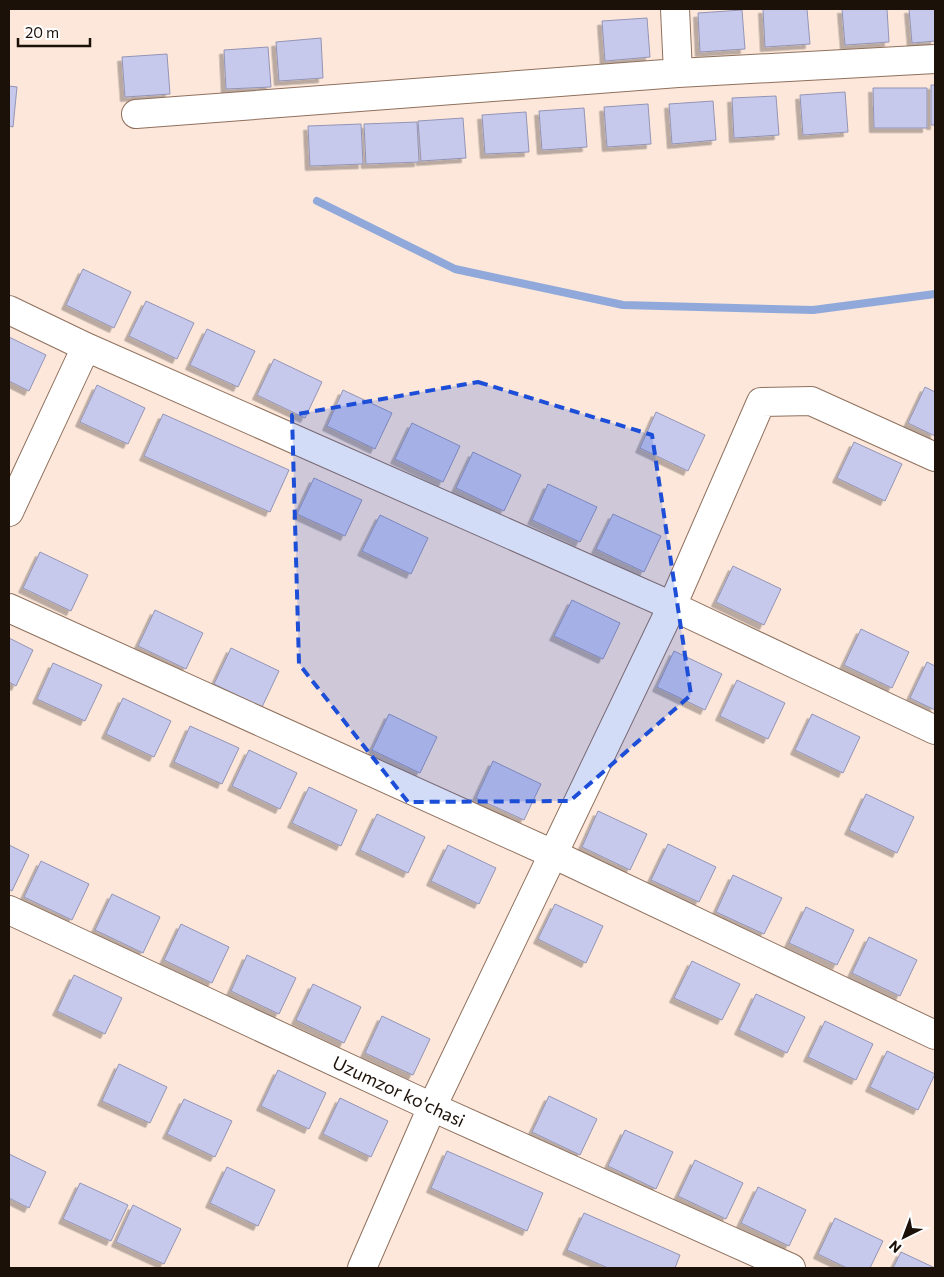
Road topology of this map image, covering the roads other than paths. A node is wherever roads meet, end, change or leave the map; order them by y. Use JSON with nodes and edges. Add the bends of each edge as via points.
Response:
{"nodes":[{"id":1,"x":675,"y":9,"type":"edge"},
{"id":2,"x":935,"y":59,"type":"edge"},
{"id":3,"x":678,"y":73,"type":"junction"},
{"id":4,"x":136,"y":114,"type":"dead end"},
{"id":5,"x":9,"y":310,"type":"edge"},
{"id":6,"x":86,"y":347,"type":"junction"},
{"id":7,"x":935,"y":457,"type":"edge"},
{"id":8,"x":9,"y":512,"type":"edge"},
{"id":9,"x":672,"y":606,"type":"junction"},
{"id":10,"x":9,"y":608,"type":"edge"},
{"id":11,"x":935,"y":730,"type":"edge"},
{"id":12,"x":553,"y":854,"type":"junction"},
{"id":13,"x":9,"y":910,"type":"edge"},
{"id":14,"x":935,"y":1035,"type":"edge"},
{"id":15,"x":432,"y":1107,"type":"junction"},
{"id":16,"x":362,"y":1268,"type":"edge"},
{"id":17,"x":791,"y":1268,"type":"edge"}],
"edges":[{"from":1,"to":3,"type":"street"},
{"from":2,"to":3,"type":"street"},
{"from":3,"to":4,"type":"street"},
{"from":5,"to":6,"type":"street"},
{"from":6,"to":8,"type":"street"},
{"from":6,"to":9,"type":"street"},
{"from":7,"to":9,"type":"street","via":[[810,401],[761,402]]},
{"from":9,"to":11,"type":"street"},
{"from":9,"to":12,"type":"street"},
{"from":10,"to":12,"type":"street"},
{"from":12,"to":14,"type":"street"},
{"from":12,"to":15,"type":"street"},
{"from":13,"to":15,"type":"street","name":"Uzumzor ko'chasi"},
{"from":15,"to":16,"type":"street"},
{"from":15,"to":17,"type":"street","name":"Uzumzor ko'chasi"}]}
